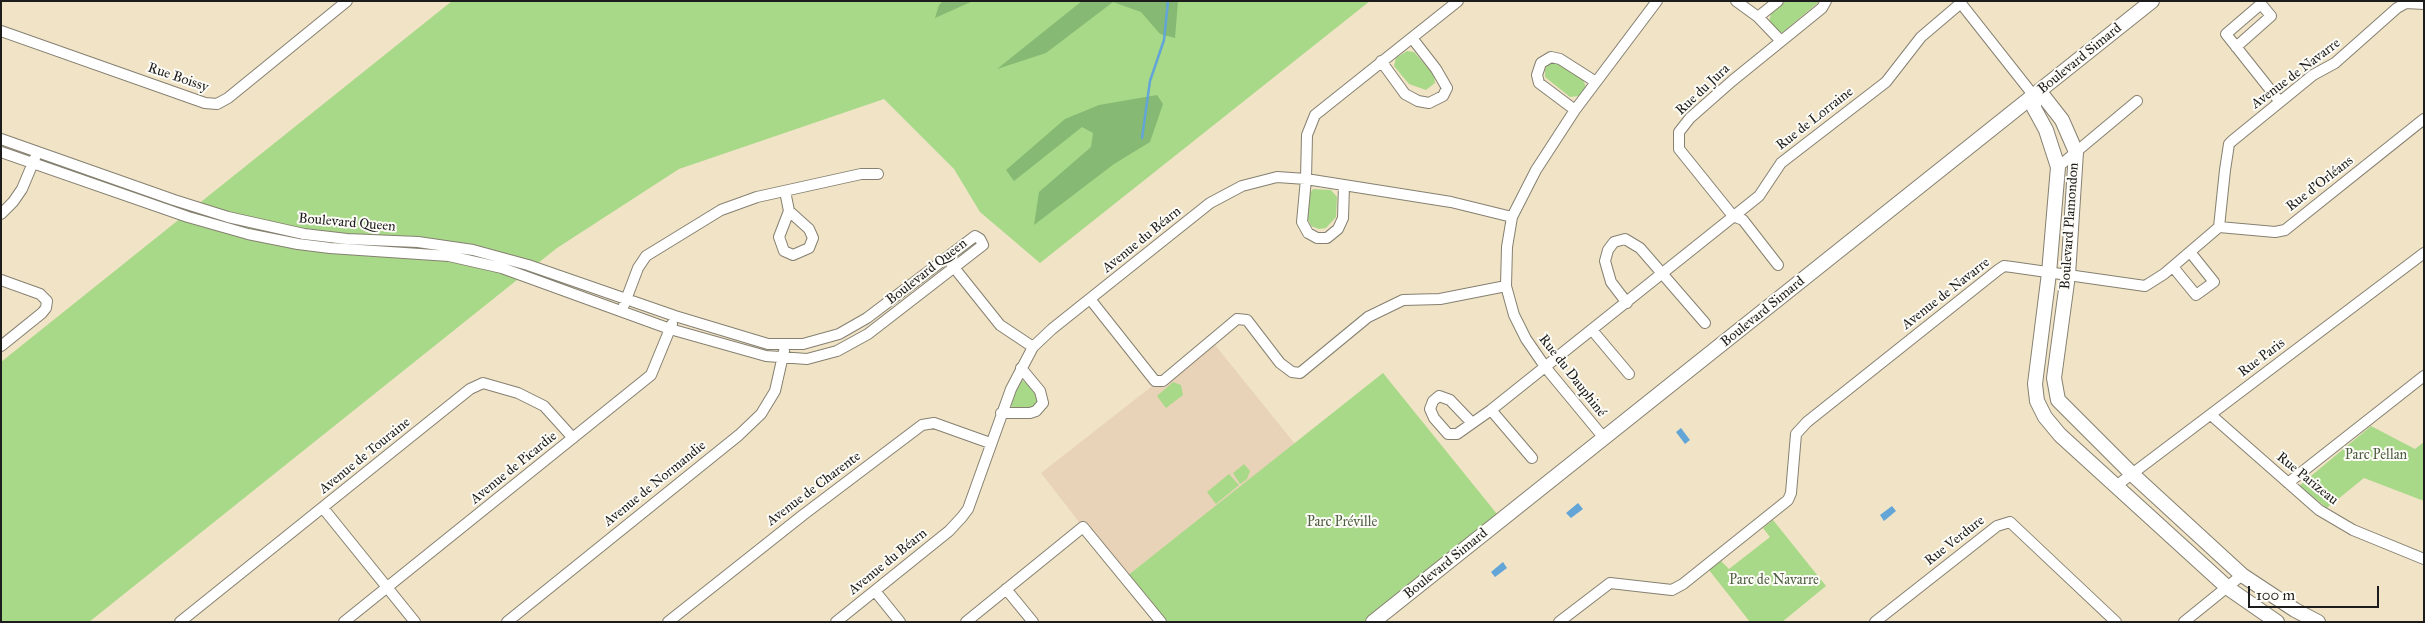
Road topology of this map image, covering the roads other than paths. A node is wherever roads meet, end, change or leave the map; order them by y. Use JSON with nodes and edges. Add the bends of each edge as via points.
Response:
{"nodes":[{"id":1,"x":347,"y":1,"type":"edge"},
{"id":2,"x":1458,"y":1,"type":"edge"},
{"id":3,"x":1736,"y":1,"type":"edge"},
{"id":4,"x":1778,"y":1,"type":"edge"},
{"id":5,"x":1826,"y":1,"type":"edge"},
{"id":6,"x":2152,"y":1,"type":"edge"},
{"id":7,"x":1655,"y":2,"type":"edge"},
{"id":8,"x":1960,"y":2,"type":"edge"},
{"id":9,"x":2424,"y":4,"type":"edge"},
{"id":10,"x":1758,"y":17,"type":"junction"},
{"id":11,"x":1,"y":31,"type":"edge"},
{"id":12,"x":1412,"y":38,"type":"junction"},
{"id":13,"x":1781,"y":41,"type":"junction"},
{"id":14,"x":2236,"y":47,"type":"junction"},
{"id":15,"x":1381,"y":61,"type":"junction"},
{"id":16,"x":1596,"y":82,"type":"junction"},
{"id":17,"x":2034,"y":96,"type":"junction"},
{"id":18,"x":2138,"y":101,"type":"dead end"},
{"id":19,"x":2280,"y":102,"type":"junction"},
{"id":20,"x":1576,"y":110,"type":"junction"},
{"id":21,"x":2424,"y":119,"type":"edge"},
{"id":22,"x":1,"y":139,"type":"edge"},
{"id":23,"x":1,"y":152,"type":"edge"},
{"id":24,"x":37,"y":152,"type":"junction"},
{"id":25,"x":2076,"y":152,"type":"junction"},
{"id":26,"x":33,"y":163,"type":"junction"},
{"id":27,"x":2058,"y":167,"type":"junction"},
{"id":28,"x":878,"y":174,"type":"dead end"},
{"id":29,"x":1306,"y":180,"type":"junction"},
{"id":30,"x":1344,"y":185,"type":"junction"},
{"id":31,"x":785,"y":191,"type":"junction"},
{"id":32,"x":165,"y":197,"type":"junction"},
{"id":33,"x":162,"y":208,"type":"junction"},
{"id":34,"x":789,"y":211,"type":"dead end"},
{"id":35,"x":1,"y":214,"type":"edge"},
{"id":36,"x":1733,"y":216,"type":"junction"},
{"id":37,"x":1512,"y":217,"type":"junction"},
{"id":38,"x":2219,"y":227,"type":"junction"},
{"id":39,"x":2190,"y":252,"type":"junction"},
{"id":40,"x":2424,"y":252,"type":"edge"},
{"id":41,"x":947,"y":258,"type":"junction"},
{"id":42,"x":528,"y":265,"type":"junction"},
{"id":43,"x":1778,"y":265,"type":"dead end"},
{"id":44,"x":2173,"y":267,"type":"junction"},
{"id":45,"x":955,"y":268,"type":"junction"},
{"id":46,"x":2049,"y":273,"type":"junction"},
{"id":47,"x":1662,"y":274,"type":"junction"},
{"id":48,"x":2068,"y":275,"type":"junction"},
{"id":49,"x":525,"y":276,"type":"junction"},
{"id":50,"x":1,"y":280,"type":"edge"},
{"id":51,"x":1506,"y":286,"type":"junction"},
{"id":52,"x":626,"y":300,"type":"junction"},
{"id":53,"x":1090,"y":300,"type":"junction"},
{"id":54,"x":1626,"y":303,"type":"junction"},
{"id":55,"x":622,"y":311,"type":"junction"},
{"id":56,"x":675,"y":316,"type":"junction"},
{"id":57,"x":1705,"y":323,"type":"dead end"},
{"id":58,"x":670,"y":329,"type":"junction"},
{"id":59,"x":1592,"y":330,"type":"junction"},
{"id":60,"x":784,"y":344,"type":"junction"},
{"id":61,"x":1,"y":346,"type":"edge"},
{"id":62,"x":1033,"y":347,"type":"junction"},
{"id":63,"x":783,"y":357,"type":"junction"},
{"id":64,"x":1021,"y":368,"type":"junction"},
{"id":65,"x":1546,"y":368,"type":"junction"},
{"id":66,"x":1629,"y":374,"type":"dead end"},
{"id":67,"x":2424,"y":376,"type":"edge"},
{"id":68,"x":1492,"y":410,"type":"junction"},
{"id":69,"x":1001,"y":413,"type":"junction"},
{"id":70,"x":2211,"y":415,"type":"junction"},
{"id":71,"x":1472,"y":423,"type":"dead end"},
{"id":72,"x":573,"y":438,"type":"junction"},
{"id":73,"x":1604,"y":438,"type":"junction"},
{"id":74,"x":990,"y":442,"type":"junction"},
{"id":75,"x":1532,"y":458,"type":"dead end"},
{"id":76,"x":2132,"y":474,"type":"junction"},
{"id":77,"x":2288,"y":483,"type":"junction"},
{"id":78,"x":2116,"y":486,"type":"junction"},
{"id":79,"x":323,"y":508,"type":"junction"},
{"id":80,"x":2424,"y":559,"type":"edge"},
{"id":81,"x":2242,"y":575,"type":"junction"},
{"id":82,"x":387,"y":587,"type":"junction"},
{"id":83,"x":2228,"y":588,"type":"junction"},
{"id":84,"x":1006,"y":589,"type":"junction"},
{"id":85,"x":875,"y":591,"type":"junction"},
{"id":86,"x":180,"y":622,"type":"edge"},
{"id":87,"x":344,"y":622,"type":"edge"},
{"id":88,"x":415,"y":622,"type":"edge"},
{"id":89,"x":507,"y":622,"type":"edge"},
{"id":90,"x":668,"y":622,"type":"edge"},
{"id":91,"x":836,"y":622,"type":"edge"},
{"id":92,"x":900,"y":622,"type":"edge"},
{"id":93,"x":966,"y":622,"type":"edge"},
{"id":94,"x":1033,"y":622,"type":"edge"},
{"id":95,"x":1161,"y":622,"type":"edge"},
{"id":96,"x":1373,"y":622,"type":"edge"},
{"id":97,"x":1559,"y":622,"type":"edge"},
{"id":98,"x":1875,"y":622,"type":"edge"},
{"id":99,"x":2116,"y":622,"type":"edge"},
{"id":100,"x":2184,"y":622,"type":"edge"},
{"id":101,"x":2277,"y":622,"type":"edge"},
{"id":102,"x":2318,"y":622,"type":"edge"}],
"edges":[{"from":1,"to":11,"type":"street","name":"Rue Boissy","via":[[218,104],[205,103]]},
{"from":2,"to":12,"type":"street"},
{"from":3,"to":10,"type":"street"},
{"from":4,"to":10,"type":"street"},
{"from":5,"to":13,"type":"street","name":"Rue du Jura","via":[[1822,8]]},
{"from":6,"to":17,"type":"street","name":"Boulevard Simard"},
{"from":7,"to":16,"type":"street","name":"Rue du Dauphiné"},
{"from":8,"to":17,"type":"street"},
{"from":8,"to":36,"type":"street","name":"Rue de Lorraine","via":[[1921,37],[1886,82],[1781,163],[1759,196]]},
{"from":9,"to":19,"type":"street","name":"Avenue de Navarre","via":[[2406,3],[2335,63],[2313,75]]},
{"from":10,"to":13,"type":"street"},
{"from":12,"to":15,"type":"street"},
{"from":12,"to":15,"type":"street","via":[[1447,88],[1443,96],[1429,103],[1405,94]]},
{"from":13,"to":36,"type":"street","name":"Rue du Jura","via":[[1690,118],[1679,132],[1679,149]]},
{"from":14,"to":14,"type":"street","via":[[2226,34],[2262,4],[2271,16]]},
{"from":14,"to":19,"type":"street"},
{"from":15,"to":29,"type":"street","via":[[1315,115],[1306,135]]},
{"from":16,"to":20,"type":"street","name":"Rue du Dauphiné"},
{"from":16,"to":20,"type":"street","via":[[1560,59],[1550,57],[1541,63],[1536,75],[1539,83]]},
{"from":17,"to":25,"type":"street","name":"Boulevard Plamondon","via":[[2044,97],[2062,120]]},
{"from":17,"to":27,"type":"street","name":"Boulevard Plamondon","via":[[2034,108],[2046,130]]},
{"from":17,"to":73,"type":"street","name":"Boulevard Simard"},
{"from":18,"to":25,"type":"street"},
{"from":19,"to":38,"type":"street","name":"Avenue de Navarre","via":[[2229,144]]},
{"from":20,"to":37,"type":"street","name":"Rue du Dauphiné","via":[[1536,170]]},
{"from":21,"to":38,"type":"street","name":"Rue d'Orléans","via":[[2285,230]]},
{"from":22,"to":24,"type":"street","name":"Boulevard Queen"},
{"from":23,"to":26,"type":"street","name":"Boulevard Queen"},
{"from":24,"to":26,"type":"street"},
{"from":24,"to":32,"type":"street","name":"Boulevard Queen"},
{"from":25,"to":27,"type":"street"},
{"from":25,"to":48,"type":"street","name":"Boulevard Plamondon"},
{"from":26,"to":33,"type":"street","name":"Boulevard Queen"},
{"from":26,"to":35,"type":"street","via":[[14,202]]},
{"from":27,"to":46,"type":"street","name":"Boulevard Plamondon"},
{"from":28,"to":31,"type":"street","via":[[861,174]]},
{"from":29,"to":30,"type":"street","name":"Avenue du Béarn"},
{"from":29,"to":30,"type":"street","via":[[1302,222],[1308,233],[1317,238],[1327,238],[1338,229],[1343,218]]},
{"from":29,"to":53,"type":"street","name":"Avenue du Béarn","via":[[1277,178],[1242,186],[1210,203]]},
{"from":30,"to":37,"type":"street","name":"Avenue du Béarn","via":[[1451,202]]},
{"from":31,"to":34,"type":"street"},
{"from":31,"to":52,"type":"street","via":[[734,204],[654,250],[638,268]]},
{"from":32,"to":33,"type":"street"},
{"from":32,"to":42,"type":"street","name":"Boulevard Queen","via":[[282,230],[347,239],[450,245]]},
{"from":33,"to":49,"type":"street","name":"Boulevard Queen","via":[[248,234],[298,244],[450,256]]},
{"from":36,"to":43,"type":"street","name":"Rue du Jura","via":[[1742,220]]},
{"from":36,"to":47,"type":"street","name":"Rue de Lorraine"},
{"from":37,"to":51,"type":"street","name":"Rue du Dauphiné"},
{"from":38,"to":39,"type":"street","name":"Avenue de Navarre"},
{"from":39,"to":44,"type":"street","name":"Avenue de Navarre"},
{"from":39,"to":44,"type":"street","via":[[2214,282],[2196,296]]},
{"from":40,"to":70,"type":"street","name":"Rue Paris"},
{"from":41,"to":45,"type":"street"},
{"from":41,"to":45,"type":"street","name":"Boulevard Queen","via":[[975,236],[980,239],[983,245]]},
{"from":41,"to":60,"type":"street","name":"Boulevard Queen","via":[[839,334],[803,344]]},
{"from":42,"to":49,"type":"street"},
{"from":42,"to":52,"type":"street","name":"Boulevard Queen"},
{"from":44,"to":48,"type":"street","name":"Avenue de Navarre","via":[[2145,286]]},
{"from":45,"to":62,"type":"street","via":[[1000,325]]},
{"from":45,"to":63,"type":"street","name":"Boulevard Queen","via":[[868,334],[838,351],[807,359]]},
{"from":46,"to":48,"type":"street","name":"Avenue de Navarre"},
{"from":46,"to":78,"type":"street","name":"Boulevard Plamondon","via":[[2035,384],[2038,401],[2045,417],[2060,435]]},
{"from":46,"to":97,"type":"street","name":"Avenue de Navarre","via":[[2004,266],[1807,422],[1796,434],[1788,500],[1684,584],[1663,590],[1610,583]]},
{"from":47,"to":54,"type":"street","name":"Rue de Lorraine"},
{"from":47,"to":54,"type":"street","via":[[1640,248],[1626,239],[1614,242],[1605,261],[1611,282]]},
{"from":47,"to":57,"type":"street"},
{"from":48,"to":76,"type":"street","name":"Boulevard Plamondon","via":[[2054,378],[2058,400]]},
{"from":49,"to":55,"type":"street","name":"Boulevard Queen"},
{"from":50,"to":61,"type":"street","via":[[40,294],[48,301],[42,313]]},
{"from":51,"to":53,"type":"street","via":[[1440,299],[1403,300],[1368,317],[1300,373],[1280,364],[1247,320],[1238,320],[1163,380],[1155,381]]},
{"from":51,"to":65,"type":"street","name":"Rue du Dauphiné","via":[[1514,315]]},
{"from":52,"to":55,"type":"street"},
{"from":52,"to":56,"type":"street","name":"Boulevard Queen"},
{"from":53,"to":62,"type":"street","name":"Avenue du Béarn"},
{"from":54,"to":59,"type":"street","name":"Rue de Lorraine"},
{"from":55,"to":58,"type":"street","name":"Boulevard Queen"},
{"from":56,"to":58,"type":"street","name":"Avenue de Picardie"},
{"from":56,"to":60,"type":"street","name":"Boulevard Queen","via":[[768,344]]},
{"from":58,"to":63,"type":"street","name":"Boulevard Queen","via":[[766,356]]},
{"from":58,"to":72,"type":"street","name":"Avenue de Picardie","via":[[651,375]]},
{"from":59,"to":65,"type":"street","name":"Rue de Lorraine"},
{"from":59,"to":66,"type":"street"},
{"from":60,"to":63,"type":"street","name":"Avenue de Normandie"},
{"from":62,"to":64,"type":"street","name":"Avenue du Béarn"},
{"from":63,"to":89,"type":"street","name":"Avenue de Normandie","via":[[775,391],[761,414],[745,430]]},
{"from":64,"to":69,"type":"street","name":"Avenue du Béarn"},
{"from":64,"to":69,"type":"street","via":[[1040,391],[1043,403],[1030,413]]},
{"from":65,"to":68,"type":"street","name":"Rue de Lorraine"},
{"from":65,"to":73,"type":"street","name":"Rue du Dauphiné"},
{"from":67,"to":77,"type":"street"},
{"from":68,"to":71,"type":"street","name":"Rue de Lorraine"},
{"from":68,"to":75,"type":"street"},
{"from":69,"to":74,"type":"street","name":"Avenue du Béarn"},
{"from":70,"to":76,"type":"street","name":"Rue Paris"},
{"from":70,"to":77,"type":"street","name":"Rue Parizeau"},
{"from":72,"to":79,"type":"street","name":"Avenue de Touraine","via":[[544,406],[518,393],[483,383],[470,389]]},
{"from":72,"to":82,"type":"street","name":"Avenue de Picardie"},
{"from":73,"to":96,"type":"street","name":"Boulevard Simard"},
{"from":74,"to":85,"type":"street","name":"Avenue du Béarn","via":[[962,517]]},
{"from":74,"to":90,"type":"street","name":"Avenue de Charente","via":[[934,423],[922,425]]},
{"from":76,"to":78,"type":"street","name":"Rue Paris"},
{"from":76,"to":81,"type":"street","name":"Boulevard Plamondon"},
{"from":77,"to":80,"type":"street","name":"Rue Parizeau","via":[[2319,510],[2353,530]]},
{"from":78,"to":83,"type":"street","name":"Boulevard Plamondon"},
{"from":79,"to":82,"type":"street"},
{"from":79,"to":86,"type":"street","name":"Avenue de Touraine"},
{"from":81,"to":83,"type":"street"},
{"from":81,"to":102,"type":"street","name":"Boulevard Plamondon"},
{"from":82,"to":87,"type":"street","name":"Avenue de Picardie"},
{"from":82,"to":88,"type":"street"},
{"from":83,"to":100,"type":"street"},
{"from":83,"to":101,"type":"street","name":"Boulevard Plamondon"},
{"from":84,"to":93,"type":"street"},
{"from":84,"to":94,"type":"street"},
{"from":84,"to":95,"type":"street","via":[[1083,527]]},
{"from":85,"to":91,"type":"street","name":"Avenue du Béarn"},
{"from":85,"to":92,"type":"street"},
{"from":98,"to":99,"type":"street","name":"Rue Verdure","via":[[1997,526],[2010,522]]}]}
